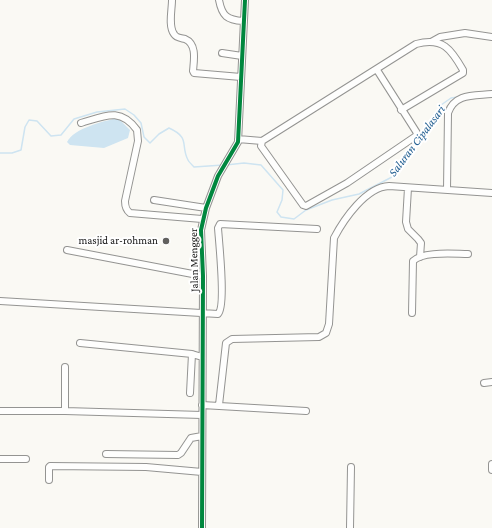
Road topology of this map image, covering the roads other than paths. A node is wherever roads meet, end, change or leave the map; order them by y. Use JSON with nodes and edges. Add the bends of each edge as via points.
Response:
{"nodes":[{"id":1,"x":172,"y":0,"type":"edge"},
{"id":2,"x":218,"y":0,"type":"edge"},
{"id":3,"x":245,"y":0,"type":"edge"},
{"id":4,"x":243,"y":21,"type":"junction"},
{"id":5,"x":492,"y":37,"type":"edge"},
{"id":6,"x":431,"y":42,"type":"junction"},
{"id":7,"x":222,"y":53,"type":"dead end"},
{"id":8,"x":242,"y":56,"type":"junction"},
{"id":9,"x":377,"y":70,"type":"junction"},
{"id":10,"x":241,"y":77,"type":"junction"},
{"id":11,"x":492,"y":94,"type":"edge"},
{"id":12,"x":401,"y":110,"type":"junction"},
{"id":13,"x":81,"y":123,"type":"dead end"},
{"id":14,"x":238,"y":139,"type":"junction"},
{"id":15,"x":262,"y":141,"type":"junction"},
{"id":16,"x":408,"y":188,"type":"junction"},
{"id":17,"x":447,"y":190,"type":"junction"},
{"id":18,"x":492,"y":193,"type":"edge"},
{"id":19,"x":154,"y":200,"type":"dead end"},
{"id":20,"x":206,"y":208,"type":"junction"},
{"id":21,"x":202,"y":219,"type":"junction"},
{"id":22,"x":317,"y":229,"type":"dead end"},
{"id":23,"x":67,"y":250,"type":"dead end"},
{"id":24,"x":468,"y":254,"type":"dead end"},
{"id":25,"x":420,"y":257,"type":"junction"},
{"id":26,"x":203,"y":276,"type":"junction"},
{"id":27,"x":0,"y":301,"type":"edge"},
{"id":28,"x":412,"y":313,"type":"dead end"},
{"id":29,"x":204,"y":314,"type":"junction"},
{"id":30,"x":80,"y":343,"type":"dead end"},
{"id":31,"x":192,"y":354,"type":"junction"},
{"id":32,"x":202,"y":357,"type":"junction"},
{"id":33,"x":65,"y":367,"type":"dead end"},
{"id":34,"x":492,"y":382,"type":"edge"},
{"id":35,"x":484,"y":383,"type":"dead end"},
{"id":36,"x":190,"y":393,"type":"dead end"},
{"id":37,"x":202,"y":405,"type":"junction"},
{"id":38,"x":218,"y":405,"type":"junction"},
{"id":39,"x":0,"y":411,"type":"edge"},
{"id":40,"x":65,"y":411,"type":"junction"},
{"id":41,"x":306,"y":411,"type":"dead end"},
{"id":42,"x":202,"y":415,"type":"junction"},
{"id":43,"x":202,"y":436,"type":"junction"},
{"id":44,"x":106,"y":454,"type":"dead end"},
{"id":45,"x":0,"y":459,"type":"edge"},
{"id":46,"x":26,"y":459,"type":"dead end"},
{"id":47,"x":492,"y":464,"type":"edge"},
{"id":48,"x":351,"y":468,"type":"dead end"},
{"id":49,"x":492,"y":470,"type":"edge"},
{"id":50,"x":202,"y":472,"type":"junction"},
{"id":51,"x":48,"y":480,"type":"dead end"},
{"id":52,"x":202,"y":528,"type":"edge"},
{"id":53,"x":350,"y":528,"type":"edge"}],
"edges":[{"from":1,"to":10,"type":"street","via":[[173,33],[191,44],[194,73]]},
{"from":2,"to":4,"type":"street","via":[[227,17]]},
{"from":3,"to":4,"type":"street","name":"Jalan Mengger"},
{"from":4,"to":8,"type":"street","name":"Jalan Mengger"},
{"from":5,"to":6,"type":"street","via":[[465,33]]},
{"from":6,"to":9,"type":"street","via":[[416,44]]},
{"from":6,"to":12,"type":"street","via":[[440,44],[453,53],[463,73]]},
{"from":7,"to":8,"type":"street"},
{"from":8,"to":10,"type":"street","name":"Jalan Mengger"},
{"from":9,"to":12,"type":"street"},
{"from":9,"to":15,"type":"street"},
{"from":10,"to":14,"type":"street","name":"Jalan Mengger"},
{"from":11,"to":17,"type":"street","via":[[460,98],[450,106]]},
{"from":12,"to":15,"type":"street","via":[[417,133],[416,138],[306,206],[301,204],[261,146]]},
{"from":13,"to":21,"type":"street","via":[[115,115],[127,119],[137,130],[138,141],[125,201],[127,211]]},
{"from":14,"to":15,"type":"street"},
{"from":14,"to":20,"type":"street","name":"Jalan Mengger"},
{"from":16,"to":17,"type":"street"},
{"from":16,"to":25,"type":"street","via":[[406,222],[408,230],[421,243]]},
{"from":16,"to":38,"type":"street","via":[[382,187],[375,190],[354,209],[334,238],[329,324],[328,330],[322,336],[232,339],[226,343]]},
{"from":17,"to":18,"type":"street"},
{"from":19,"to":20,"type":"street"},
{"from":20,"to":21,"type":"street","name":"Jalan Mengger"},
{"from":21,"to":26,"type":"street","name":"Jalan Mengger","via":[[200,238]]},
{"from":22,"to":29,"type":"street","via":[[220,224],[218,228],[222,307],[218,314]]},
{"from":23,"to":26,"type":"street"},
{"from":24,"to":25,"type":"street"},
{"from":25,"to":28,"type":"street","via":[[413,261]]},
{"from":26,"to":29,"type":"street","name":"Jalan Mengger"},
{"from":27,"to":29,"type":"street"},
{"from":29,"to":32,"type":"street","name":"Jalan Mengger"},
{"from":30,"to":31,"type":"street"},
{"from":31,"to":32,"type":"street"},
{"from":31,"to":36,"type":"street"},
{"from":32,"to":37,"type":"street","name":"Jalan Mengger"},
{"from":33,"to":40,"type":"street"},
{"from":34,"to":35,"type":"street"},
{"from":37,"to":38,"type":"street"},
{"from":37,"to":42,"type":"street","name":"Jalan Mengger"},
{"from":38,"to":41,"type":"street"},
{"from":39,"to":40,"type":"street"},
{"from":40,"to":42,"type":"street"},
{"from":42,"to":43,"type":"street","name":"Jalan Mengger"},
{"from":43,"to":44,"type":"street","via":[[190,438],[178,455]]},
{"from":43,"to":50,"type":"street","name":"Jalan Mengger"},
{"from":45,"to":46,"type":"street"},
{"from":47,"to":49,"type":"street"},
{"from":48,"to":53,"type":"street"},
{"from":50,"to":51,"type":"street","via":[[146,467],[50,466]]},
{"from":50,"to":52,"type":"street","name":"Jalan Mengger"}]}
